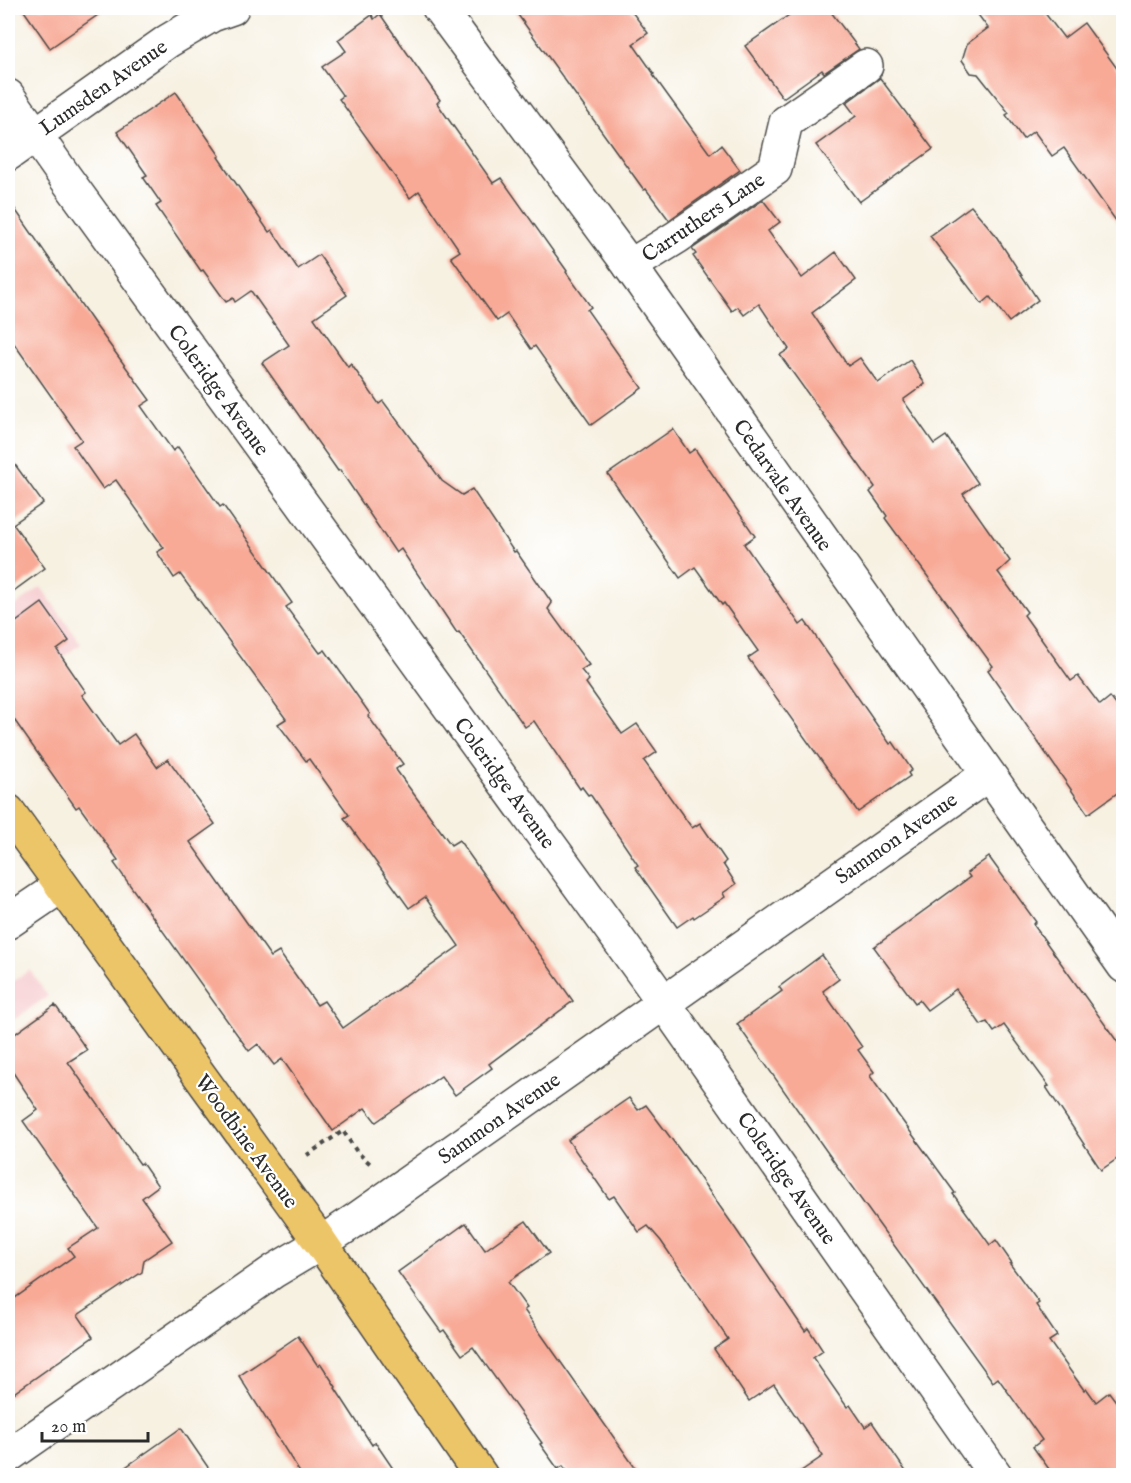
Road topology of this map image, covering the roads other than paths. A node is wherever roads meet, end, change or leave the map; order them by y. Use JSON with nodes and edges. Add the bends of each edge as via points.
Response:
{"nodes":[{"id":1,"x":232,"y":8,"type":"edge"},
{"id":2,"x":439,"y":8,"type":"edge"},
{"id":3,"x":866,"y":66,"type":"dead end"},
{"id":4,"x":8,"y":96,"type":"edge"},
{"id":5,"x":37,"y":135,"type":"junction"},
{"id":6,"x":8,"y":154,"type":"edge"},
{"id":7,"x":630,"y":266,"type":"junction"},
{"id":8,"x":987,"y":775,"type":"junction"},
{"id":9,"x":8,"y":811,"type":"edge"},
{"id":10,"x":61,"y":886,"type":"junction"},
{"id":11,"x":8,"y":922,"type":"edge"},
{"id":12,"x":1124,"y":966,"type":"edge"},
{"id":13,"x":664,"y":1003,"type":"junction"},
{"id":14,"x":321,"y":1243,"type":"junction"},
{"id":15,"x":8,"y":1456,"type":"edge"},
{"id":16,"x":481,"y":1476,"type":"edge"},
{"id":17,"x":996,"y":1476,"type":"edge"}],
"edges":[{"from":1,"to":5,"type":"street","name":"Lumsden Avenue","via":[[168,41]]},
{"from":2,"to":7,"type":"street","name":"Cedarvale Avenue"},
{"from":3,"to":7,"type":"street","name":"Carruthers Lane","via":[[786,122],[775,169]]},
{"from":4,"to":5,"type":"street","name":"Coleridge Avenue"},
{"from":5,"to":6,"type":"street","name":"Lumsden Avenue"},
{"from":5,"to":13,"type":"street","name":"Coleridge Avenue"},
{"from":7,"to":8,"type":"street","name":"Cedarvale Avenue"},
{"from":8,"to":12,"type":"street","name":"Cedarvale Avenue"},
{"from":8,"to":13,"type":"street","name":"Sammon Avenue"},
{"from":9,"to":10,"type":"main road","name":"Woodbine Avenue"},
{"from":10,"to":11,"type":"street"},
{"from":10,"to":14,"type":"main road","name":"Woodbine Avenue"},
{"from":13,"to":14,"type":"street","name":"Sammon Avenue"},
{"from":13,"to":17,"type":"street","name":"Coleridge Avenue"},
{"from":14,"to":15,"type":"street","name":"Sammon Avenue","via":[[274,1271]]},
{"from":14,"to":16,"type":"main road","name":"Woodbine Avenue"}]}
